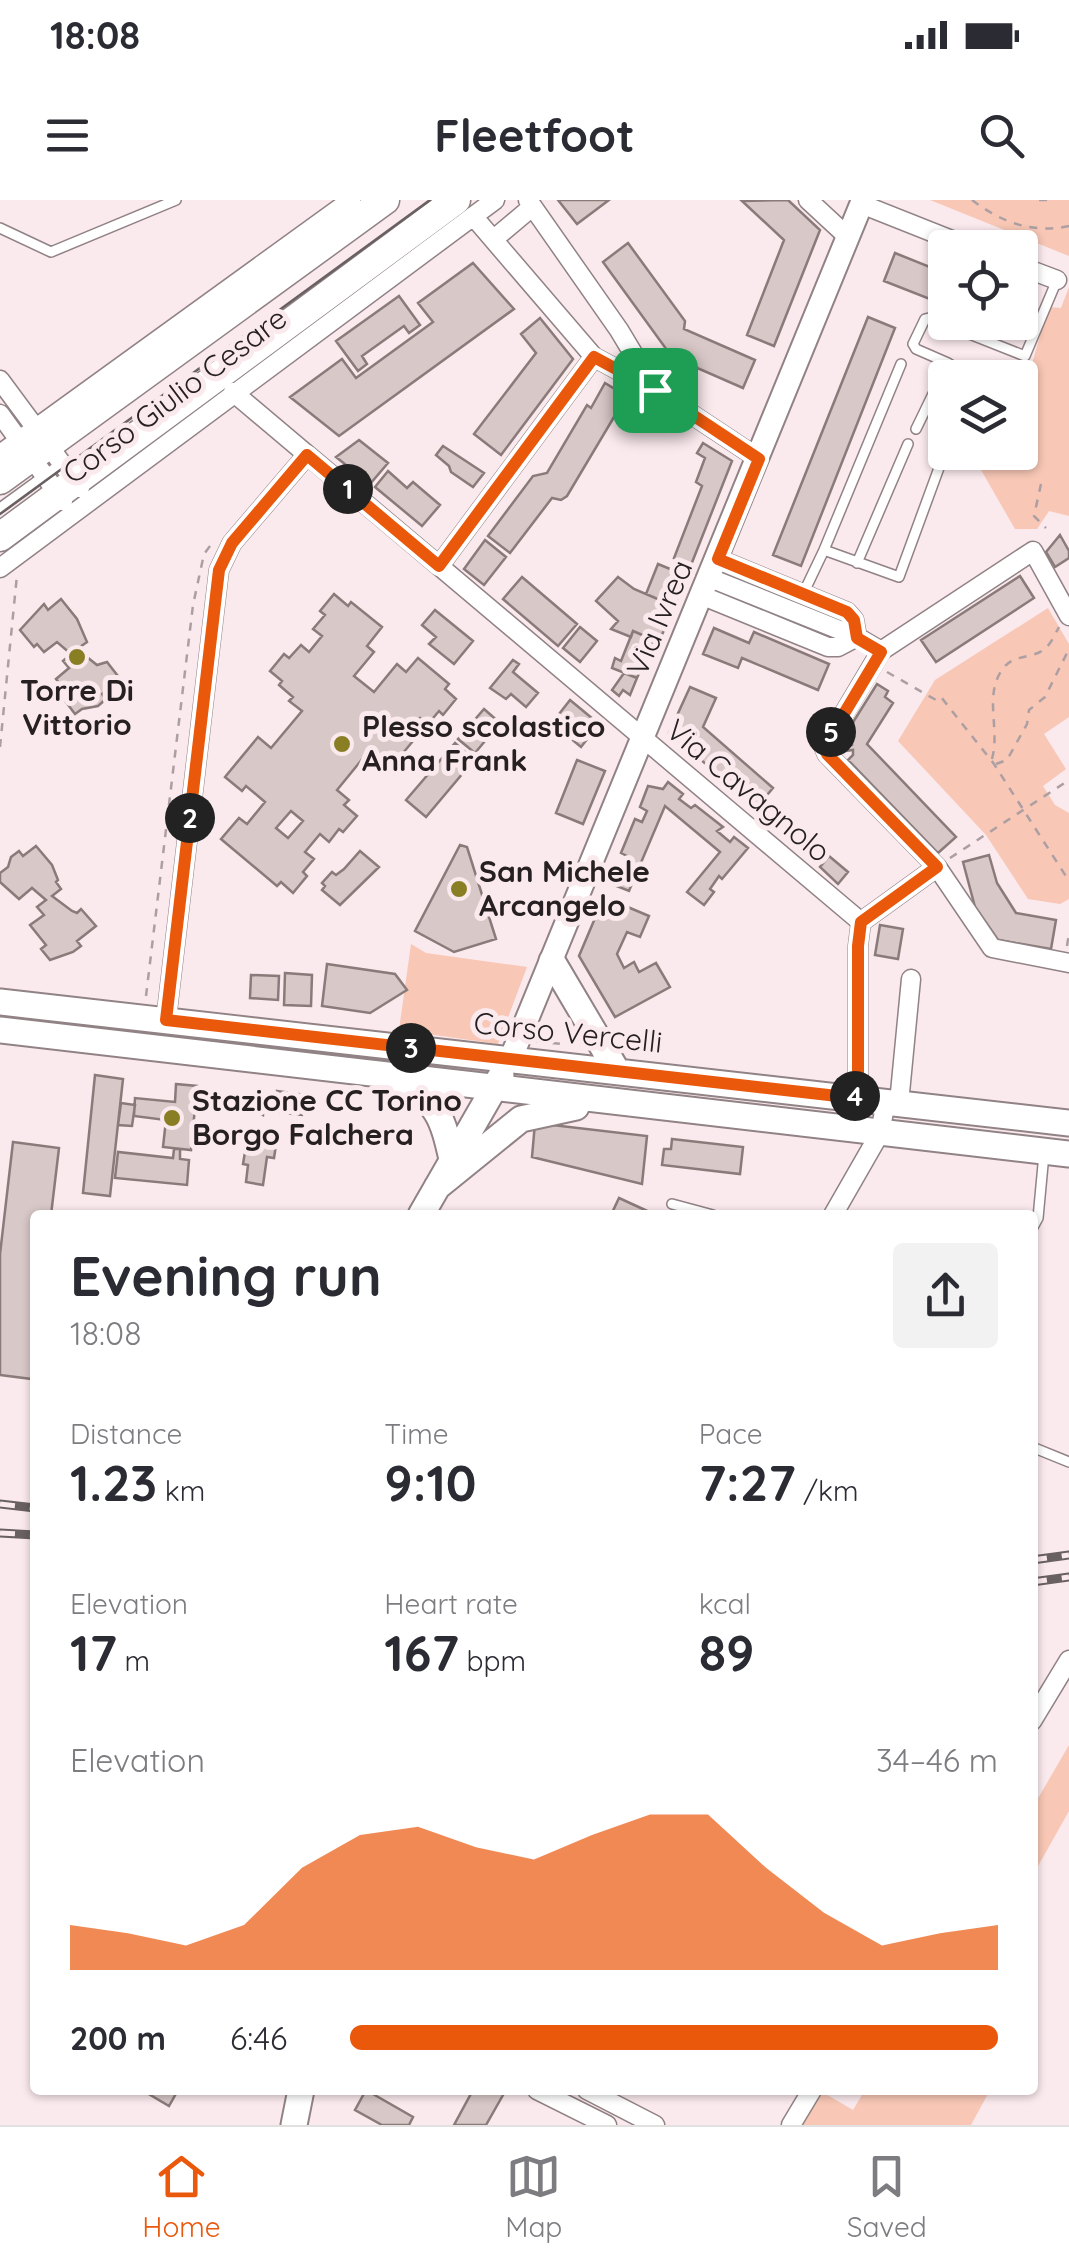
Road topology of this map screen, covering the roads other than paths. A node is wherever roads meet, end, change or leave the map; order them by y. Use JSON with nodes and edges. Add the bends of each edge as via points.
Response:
{"nodes":[{"id":1,"x":176,"y":200,"type":"edge"},
{"id":2,"x":352,"y":200,"type":"edge"},
{"id":3,"x":385,"y":200,"type":"edge"},
{"id":4,"x":494,"y":200,"type":"edge"},
{"id":5,"x":808,"y":200,"type":"edge"},
{"id":6,"x":862,"y":202,"type":"edge"},
{"id":7,"x":530,"y":203,"type":"edge"},
{"id":8,"x":464,"y":208,"type":"edge"},
{"id":9,"x":0,"y":228,"type":"edge"},
{"id":10,"x":929,"y":230,"type":"edge"},
{"id":11,"x":848,"y":238,"type":"junction"},
{"id":12,"x":494,"y":239,"type":"junction"},
{"id":13,"x":383,"y":268,"type":"junction"},
{"id":14,"x":1038,"y":273,"type":"edge"},
{"id":15,"x":1057,"y":280,"type":"joint"},
{"id":16,"x":594,"y":357,"type":"junction"},
{"id":17,"x":942,"y":360,"type":"edge"},
{"id":18,"x":901,"y":364,"type":"dead end"},
{"id":19,"x":0,"y":380,"type":"edge"},
{"id":20,"x":655,"y":390,"type":"junction"},
{"id":21,"x":234,"y":392,"type":"junction"},
{"id":22,"x":928,"y":404,"type":"edge"},
{"id":23,"x":0,"y":414,"type":"edge"},
{"id":24,"x":916,"y":429,"type":"dead end"},
{"id":25,"x":908,"y":444,"type":"dead end"},
{"id":26,"x":307,"y":455,"type":"junction"},
{"id":27,"x":759,"y":459,"type":"junction"},
{"id":28,"x":38,"y":466,"type":"edge"},
{"id":29,"x":938,"y":470,"type":"edge"},
{"id":30,"x":0,"y":508,"type":"edge"},
{"id":31,"x":0,"y":537,"type":"edge"},
{"id":32,"x":824,"y":550,"type":"junction"},
{"id":33,"x":858,"y":563,"type":"junction"},
{"id":34,"x":439,"y":566,"type":"junction"},
{"id":35,"x":8,"y":570,"type":"edge"},
{"id":36,"x":710,"y":578,"type":"junction"},
{"id":37,"x":803,"y":594,"type":"junction"},
{"id":38,"x":1068,"y":614,"type":"edge"},
{"id":39,"x":857,"y":638,"type":"junction"},
{"id":40,"x":877,"y":658,"type":"junction"},
{"id":41,"x":642,"y":737,"type":"junction"},
{"id":42,"x":937,"y":867,"type":"junction"},
{"id":43,"x":861,"y":922,"type":"junction"},
{"id":44,"x":552,"y":961,"type":"junction"},
{"id":45,"x":1069,"y":963,"type":"edge"},
{"id":46,"x":910,"y":979,"type":"dead end"},
{"id":47,"x":0,"y":1002,"type":"edge"},
{"id":48,"x":166,"y":1020,"type":"junction"},
{"id":49,"x":0,"y":1030,"type":"edge"},
{"id":50,"x":511,"y":1058,"type":"junction"},
{"id":51,"x":617,"y":1071,"type":"junction"},
{"id":52,"x":380,"y":1075,"type":"junction"},
{"id":53,"x":493,"y":1088,"type":"junction"},
{"id":54,"x":855,"y":1098,"type":"junction"},
{"id":55,"x":615,"y":1101,"type":"junction"},
{"id":56,"x":893,"y":1102,"type":"junction"},
{"id":57,"x":1069,"y":1123,"type":"edge"},
{"id":58,"x":880,"y":1133,"type":"junction"},
{"id":59,"x":1057,"y":1153,"type":"edge"},
{"id":60,"x":452,"y":1159,"type":"junction"},
{"id":61,"x":437,"y":1188,"type":"junction"},
{"id":62,"x":672,"y":1204,"type":"dead end"},
{"id":63,"x":423,"y":1210,"type":"edge"},
{"id":64,"x":694,"y":1210,"type":"edge"},
{"id":65,"x":836,"y":1210,"type":"edge"},
{"id":66,"x":1038,"y":1218,"type":"edge"},
{"id":67,"x":1038,"y":1449,"type":"edge"},
{"id":68,"x":1069,"y":1462,"type":"edge"},
{"id":69,"x":1069,"y":1660,"type":"edge"},
{"id":70,"x":1038,"y":1711,"type":"edge"},
{"id":71,"x":301,"y":2095,"type":"edge"},
{"id":72,"x":547,"y":2095,"type":"edge"},
{"id":73,"x":598,"y":2095,"type":"edge"},
{"id":74,"x":809,"y":2095,"type":"edge"},
{"id":75,"x":294,"y":2125,"type":"edge"},
{"id":76,"x":607,"y":2125,"type":"edge"},
{"id":77,"x":655,"y":2125,"type":"edge"},
{"id":78,"x":791,"y":2125,"type":"edge"}],
"edges":[{"from":1,"to":9,"type":"lane","via":[[51,252]]},
{"from":2,"to":28,"type":"street","name":"Corso Giulio Cesare"},
{"from":3,"to":28,"type":"main road","name":"Corso Giulio Cesare"},
{"from":4,"to":8,"type":"street","name":"Corso Giulio Cesare"},
{"from":5,"to":11,"type":"street"},
{"from":6,"to":10,"type":"street"},
{"from":6,"to":11,"type":"street","name":"Via Ivrea"},
{"from":7,"to":12,"type":"street"},
{"from":7,"to":20,"type":"street"},
{"from":8,"to":12,"type":"street"},
{"from":8,"to":13,"type":"main road","name":"Corso Giulio Cesare"},
{"from":11,"to":27,"type":"street","name":"Via Ivrea"},
{"from":12,"to":16,"type":"street"},
{"from":13,"to":21,"type":"street","name":"Corso Giulio Cesare"},
{"from":13,"to":28,"type":"main road","name":"Corso Giulio Cesare"},
{"from":14,"to":15,"type":"street"},
{"from":15,"to":17,"type":"lane","via":[[1025,356],[926,319],[914,344]]},
{"from":16,"to":20,"type":"street"},
{"from":16,"to":34,"type":"street"},
{"from":18,"to":32,"type":"lane"},
{"from":19,"to":28,"type":"street"},
{"from":20,"to":27,"type":"street"},
{"from":21,"to":26,"type":"street","name":"Via Cavagnolo"},
{"from":21,"to":28,"type":"street","name":"Corso Giulio Cesare"},
{"from":22,"to":24,"type":"lane"},
{"from":23,"to":28,"type":"street"},
{"from":25,"to":33,"type":"lane"},
{"from":26,"to":34,"type":"street","name":"Via Cavagnolo"},
{"from":26,"to":48,"type":"street","via":[[232,543],[219,570]]},
{"from":27,"to":36,"type":"street","name":"Via Ivrea"},
{"from":28,"to":30,"type":"lane"},
{"from":28,"to":31,"type":"main road","name":"Corso Giulio Cesare"},
{"from":28,"to":35,"type":"street","name":"Corso Giulio Cesare"},
{"from":29,"to":33,"type":"lane","via":[[899,577]]},
{"from":32,"to":33,"type":"lane"},
{"from":32,"to":37,"type":"lane"},
{"from":34,"to":41,"type":"street","name":"Via Cavagnolo"},
{"from":36,"to":37,"type":"street"},
{"from":36,"to":39,"type":"street","via":[[828,647]]},
{"from":36,"to":41,"type":"street","name":"Via Ivrea"},
{"from":37,"to":39,"type":"street","via":[[847,612]]},
{"from":38,"to":40,"type":"street","via":[[1033,551]]},
{"from":39,"to":40,"type":"street"},
{"from":40,"to":42,"type":"street","via":[[826,739],[827,754]]},
{"from":41,"to":43,"type":"street","name":"Via Cavagnolo"},
{"from":41,"to":44,"type":"street","name":"Via Ivrea"},
{"from":42,"to":43,"type":"street"},
{"from":42,"to":45,"type":"street","via":[[992,948]]},
{"from":43,"to":54,"type":"street"},
{"from":44,"to":50,"type":"street","name":"Via Ivrea"},
{"from":44,"to":51,"type":"main road"},
{"from":46,"to":56,"type":"street"},
{"from":47,"to":48,"type":"main road","name":"Corso Vercelli"},
{"from":48,"to":50,"type":"main road","name":"Corso Vercelli"},
{"from":49,"to":52,"type":"main road","name":"Corso Vercelli"},
{"from":50,"to":51,"type":"main road","name":"Corso Vercelli"},
{"from":50,"to":53,"type":"main road"},
{"from":51,"to":54,"type":"main road","name":"Corso Vercelli"},
{"from":52,"to":53,"type":"main road","name":"Corso Vercelli"},
{"from":52,"to":60,"type":"main road","via":[[433,1105]]},
{"from":53,"to":55,"type":"main road","name":"Corso Vercelli"},
{"from":53,"to":60,"type":"main road"},
{"from":54,"to":56,"type":"main road","name":"Corso Vercelli"},
{"from":55,"to":58,"type":"main road","name":"Corso Vercelli"},
{"from":55,"to":61,"type":"main road","via":[[521,1120]]},
{"from":56,"to":57,"type":"main road","name":"Corso Vercelli"},
{"from":56,"to":58,"type":"street"},
{"from":58,"to":59,"type":"main road","name":"Corso Vercelli"},
{"from":58,"to":65,"type":"street"},
{"from":59,"to":66,"type":"lane"},
{"from":60,"to":61,"type":"main road"},
{"from":61,"to":63,"type":"main road"},
{"from":62,"to":64,"type":"lane"},
{"from":67,"to":68,"type":"lane"},
{"from":69,"to":70,"type":"street"},
{"from":71,"to":75,"type":"main road"},
{"from":72,"to":76,"type":"street"},
{"from":73,"to":77,"type":"street"},
{"from":74,"to":78,"type":"street"}]}
